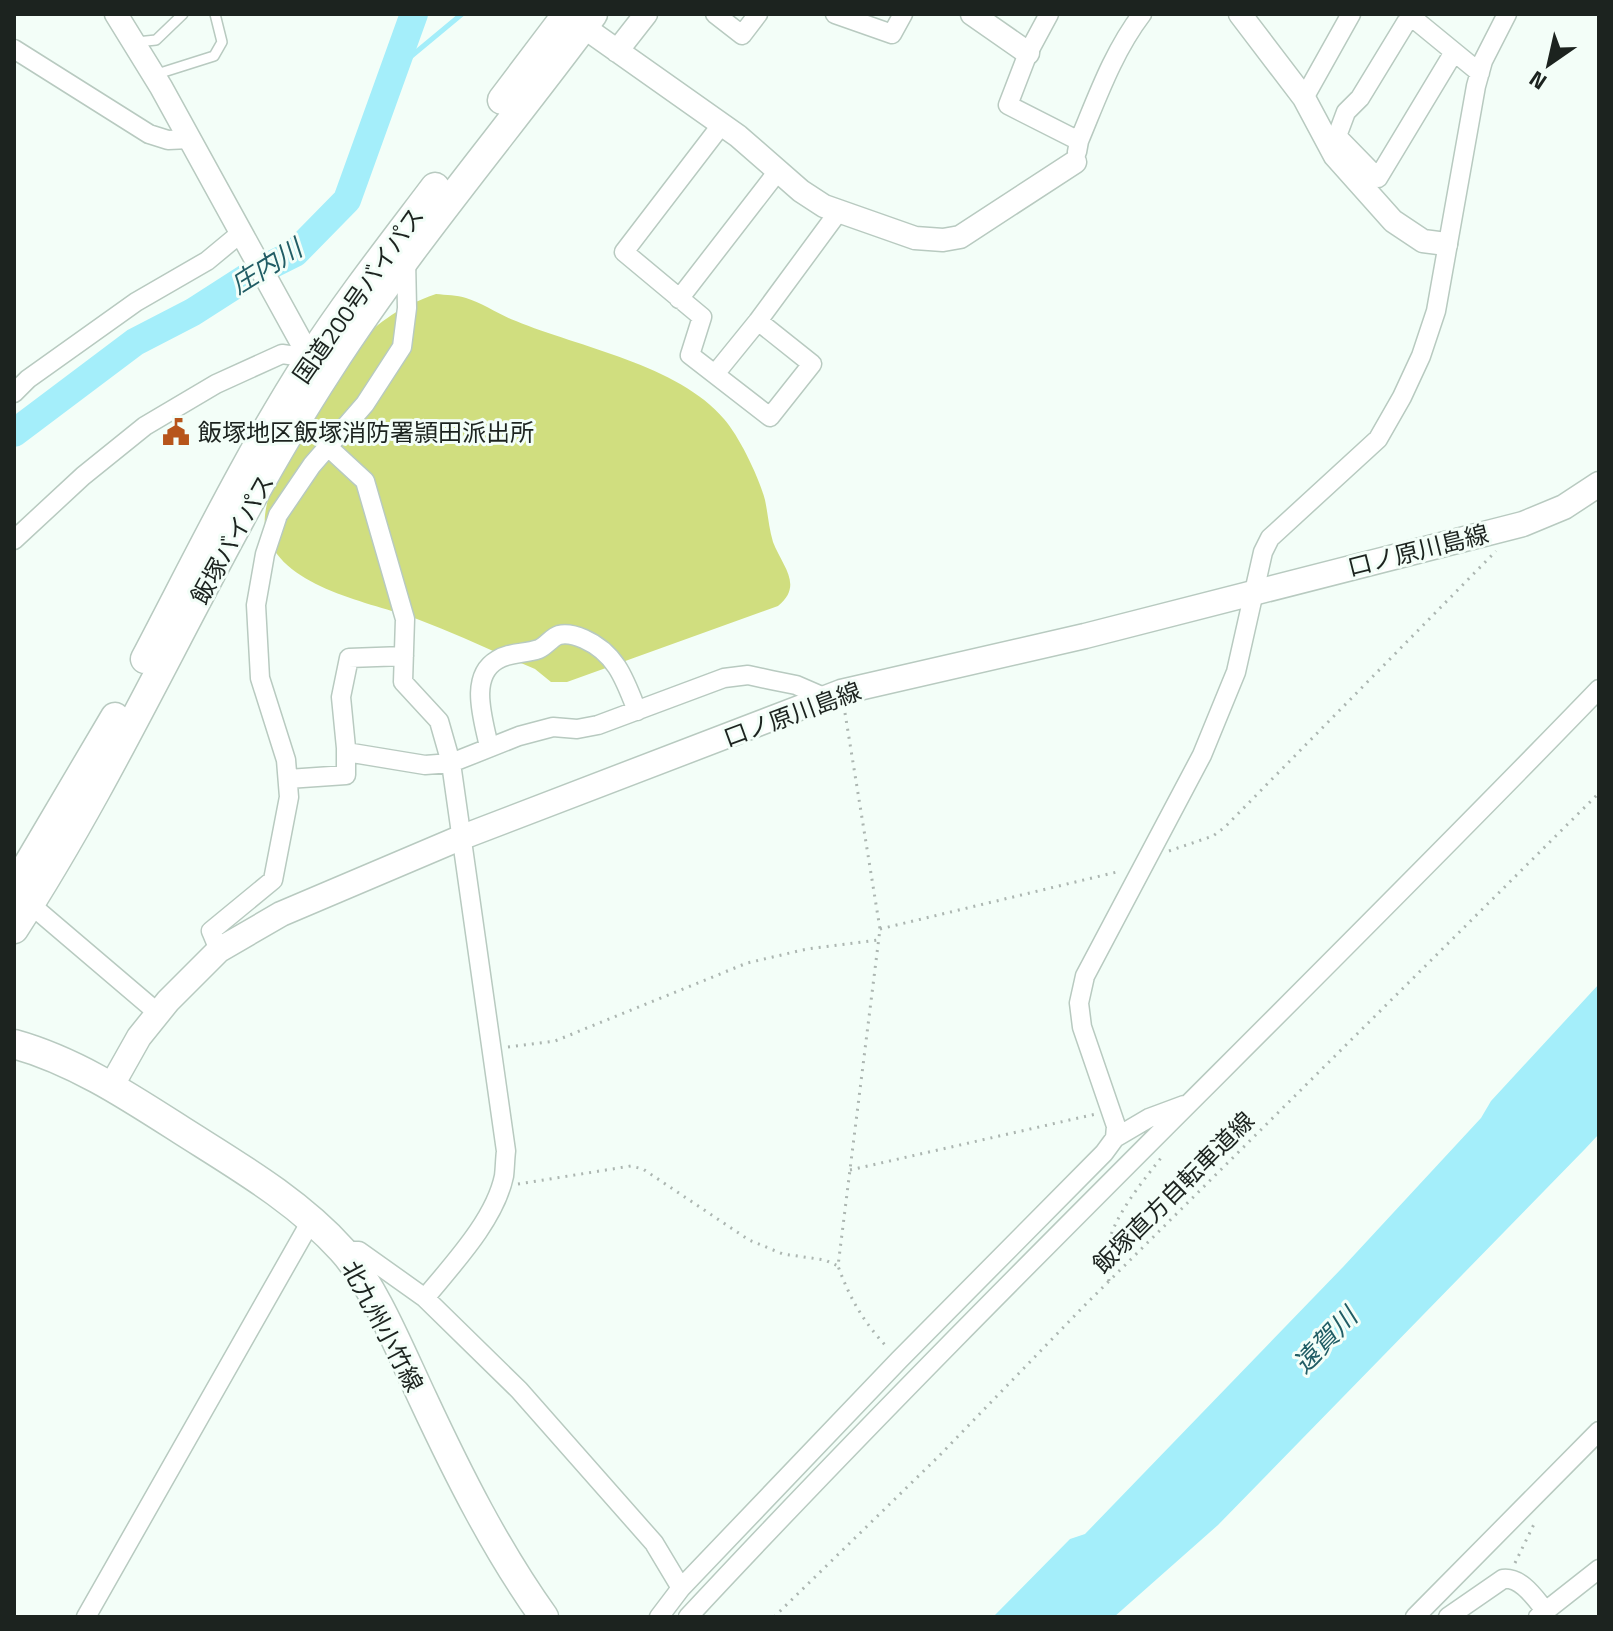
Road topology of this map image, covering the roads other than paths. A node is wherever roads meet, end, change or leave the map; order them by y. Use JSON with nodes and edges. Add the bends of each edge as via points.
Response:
{"nodes":[{"id":1,"x":116,"y":14,"type":"edge"},
{"id":2,"x":183,"y":14,"type":"edge"},
{"id":3,"x":215,"y":14,"type":"edge"},
{"id":4,"x":646,"y":14,"type":"edge"},
{"id":5,"x":715,"y":14,"type":"edge"},
{"id":6,"x":758,"y":14,"type":"edge"},
{"id":7,"x":835,"y":14,"type":"edge"},
{"id":8,"x":903,"y":14,"type":"edge"},
{"id":9,"x":972,"y":14,"type":"edge"},
{"id":10,"x":1049,"y":14,"type":"edge"},
{"id":11,"x":1142,"y":14,"type":"edge"},
{"id":12,"x":1240,"y":14,"type":"edge"},
{"id":13,"x":1351,"y":14,"type":"edge"},
{"id":14,"x":1507,"y":14,"type":"edge"},
{"id":15,"x":1409,"y":15,"type":"edge"},
{"id":16,"x":575,"y":17,"type":"edge"},
{"id":17,"x":134,"y":42,"type":"junction"},
{"id":18,"x":14,"y":49,"type":"edge"},
{"id":19,"x":617,"y":51,"type":"junction"},
{"id":20,"x":1454,"y":52,"type":"junction"},
{"id":21,"x":1028,"y":53,"type":"junction"},
{"id":22,"x":1480,"y":73,"type":"junction"},
{"id":23,"x":154,"y":75,"type":"junction"},
{"id":24,"x":1304,"y":98,"type":"junction"},
{"id":25,"x":722,"y":124,"type":"junction"},
{"id":26,"x":190,"y":139,"type":"junction"},
{"id":27,"x":1077,"y":152,"type":"junction"},
{"id":28,"x":778,"y":171,"type":"junction"},
{"id":29,"x":1373,"y":186,"type":"junction"},
{"id":30,"x":839,"y":211,"type":"junction"},
{"id":31,"x":243,"y":235,"type":"junction"},
{"id":32,"x":1446,"y":244,"type":"junction"},
{"id":33,"x":406,"y":259,"type":"junction"},
{"id":34,"x":679,"y":299,"type":"junction"},
{"id":35,"x":758,"y":321,"type":"junction"},
{"id":36,"x":319,"y":364,"type":"junction"},
{"id":37,"x":715,"y":374,"type":"junction"},
{"id":38,"x":14,"y":393,"type":"edge"},
{"id":39,"x":327,"y":446,"type":"junction"},
{"id":40,"x":1599,"y":484,"type":"edge"},
{"id":41,"x":14,"y":540,"type":"edge"},
{"id":42,"x":1253,"y":592,"type":"junction"},
{"id":43,"x":404,"y":656,"type":"junction"},
{"id":44,"x":1599,"y":689,"type":"edge"},
{"id":45,"x":833,"y":695,"type":"junction"},
{"id":46,"x":637,"y":711,"type":"junction"},
{"id":47,"x":489,"y":747,"type":"junction"},
{"id":48,"x":346,"y":752,"type":"junction"},
{"id":49,"x":451,"y":763,"type":"junction"},
{"id":50,"x":288,"y":779,"type":"junction"},
{"id":51,"x":460,"y":838,"type":"junction"},
{"id":52,"x":22,"y":896,"type":"edge"},
{"id":53,"x":14,"y":929,"type":"edge"},
{"id":54,"x":219,"y":950,"type":"junction"},
{"id":55,"x":158,"y":1013,"type":"junction"},
{"id":56,"x":14,"y":1044,"type":"edge"},
{"id":57,"x":112,"y":1085,"type":"junction"},
{"id":58,"x":1190,"y":1103,"type":"junction"},
{"id":59,"x":1115,"y":1138,"type":"junction"},
{"id":60,"x":311,"y":1221,"type":"junction"},
{"id":61,"x":343,"y":1251,"type":"junction"},
{"id":62,"x":425,"y":1298,"type":"junction"},
{"id":63,"x":1599,"y":1431,"type":"edge"},
{"id":64,"x":1599,"y":1569,"type":"edge"},
{"id":65,"x":681,"y":1588,"type":"junction"},
{"id":66,"x":1542,"y":1613,"type":"edge"},
{"id":67,"x":86,"y":1617,"type":"edge"},
{"id":68,"x":544,"y":1617,"type":"edge"},
{"id":69,"x":659,"y":1617,"type":"edge"},
{"id":70,"x":688,"y":1617,"type":"edge"},
{"id":71,"x":1415,"y":1617,"type":"edge"},
{"id":72,"x":1448,"y":1617,"type":"edge"}],
"edges":[{"from":1,"to":17,"type":"street"},
{"from":2,"to":17,"type":"lane","via":[[156,40]]},
{"from":3,"to":23,"type":"lane","via":[[222,42],[214,56]]},
{"from":4,"to":19,"type":"street"},
{"from":5,"to":6,"type":"street","via":[[742,35]]},
{"from":7,"to":8,"type":"street","via":[[892,34]]},
{"from":9,"to":21,"type":"street"},
{"from":10,"to":21,"type":"street"},
{"from":11,"to":27,"type":"street","via":[[1112,63]]},
{"from":12,"to":24,"type":"street"},
{"from":13,"to":24,"type":"street"},
{"from":14,"to":22,"type":"street"},
{"from":15,"to":20,"type":"street"},
{"from":15,"to":29,"type":"street","via":[[1360,98],[1346,112],[1337,136]]},
{"from":16,"to":19,"type":"street"},
{"from":16,"to":33,"type":"main road"},
{"from":16,"to":36,"type":"main road","name":"国道200号バイパス","via":[[379,261]]},
{"from":17,"to":23,"type":"street"},
{"from":18,"to":26,"type":"street","via":[[149,134]]},
{"from":19,"to":25,"type":"street"},
{"from":20,"to":22,"type":"street"},
{"from":20,"to":29,"type":"street"},
{"from":21,"to":27,"type":"street","via":[[1008,105]]},
{"from":22,"to":32,"type":"street"},
{"from":23,"to":26,"type":"street"},
{"from":24,"to":29,"type":"street","via":[[1335,156]]},
{"from":25,"to":28,"type":"street"},
{"from":25,"to":34,"type":"street","via":[[624,252]]},
{"from":26,"to":31,"type":"street"},
{"from":27,"to":30,"type":"street","via":[[960,237],[915,238]]},
{"from":28,"to":30,"type":"street","via":[[801,191]]},
{"from":28,"to":34,"type":"street"},
{"from":29,"to":32,"type":"street","via":[[1393,221],[1423,241]]},
{"from":30,"to":35,"type":"street"},
{"from":31,"to":36,"type":"street"},
{"from":31,"to":38,"type":"street","via":[[136,302]]},
{"from":32,"to":42,"type":"street","via":[[1436,311],[1402,397],[1378,439],[1270,538]]},
{"from":33,"to":36,"type":"main road"},
{"from":33,"to":39,"type":"street","via":[[402,347],[365,404]]},
{"from":34,"to":37,"type":"street","via":[[702,317],[690,355]]},
{"from":35,"to":37,"type":"street"},
{"from":35,"to":37,"type":"street","via":[[812,364],[770,417]]},
{"from":36,"to":41,"type":"street","via":[[282,354],[216,384],[145,426]]},
{"from":36,"to":52,"type":"main road","name":"国道200号バイパス","via":[[257,446]]},
{"from":39,"to":43,"type":"street","via":[[365,481],[405,619]]},
{"from":39,"to":50,"type":"street","via":[[278,515],[256,605],[260,678]]},
{"from":40,"to":42,"type":"main road","name":"口ノ原川島線","via":[[1541,518]]},
{"from":42,"to":45,"type":"main road","name":"口ノ原川島線"},
{"from":42,"to":59,"type":"street","via":[[1236,672],[1202,755],[1085,976],[1079,1003],[1082,1027],[1116,1126]]},
{"from":43,"to":48,"type":"street","via":[[349,658],[341,697]]},
{"from":43,"to":49,"type":"street","via":[[403,682],[439,721]]},
{"from":44,"to":58,"type":"street"},
{"from":45,"to":46,"type":"street","via":[[748,675],[724,678]]},
{"from":45,"to":51,"type":"main road","name":"口ノ原川島線"},
{"from":46,"to":47,"type":"street","via":[[598,725],[553,727]]},
{"from":46,"to":47,"type":"street","via":[[614,660],[591,642],[558,635],[543,647],[497,660],[487,669],[480,692]]},
{"from":47,"to":49,"type":"street"},
{"from":48,"to":49,"type":"street","via":[[425,765]]},
{"from":48,"to":50,"type":"street","via":[[346,775]]},
{"from":49,"to":51,"type":"street"},
{"from":50,"to":54,"type":"street","via":[[288,808],[273,880],[211,931]]},
{"from":51,"to":54,"type":"main road","name":"口ノ原川島線","via":[[281,914]]},
{"from":51,"to":62,"type":"street","via":[[506,1151],[504,1178],[465,1249]]},
{"from":52,"to":53,"type":"main road"},
{"from":52,"to":55,"type":"street"},
{"from":54,"to":55,"type":"main road","name":"口ノ原川島線"},
{"from":55,"to":57,"type":"main road","name":"口ノ原川島線"},
{"from":56,"to":57,"type":"main road","name":"北九州小竹線"},
{"from":57,"to":60,"type":"main road","name":"北九州小竹線","via":[[236,1164]]},
{"from":58,"to":59,"type":"street"},
{"from":58,"to":70,"type":"street","via":[[791,1505]]},
{"from":59,"to":65,"type":"street"},
{"from":60,"to":61,"type":"main road","name":"北九州小竹線"},
{"from":60,"to":67,"type":"street"},
{"from":61,"to":62,"type":"street","via":[[359,1251]]},
{"from":61,"to":68,"type":"main road","name":"北九州小竹線","via":[[388,1325],[507,1563]]},
{"from":62,"to":65,"type":"street","via":[[600,1480],[654,1543]]},
{"from":63,"to":71,"type":"street"},
{"from":64,"to":66,"type":"street"},
{"from":65,"to":69,"type":"street"},
{"from":66,"to":72,"type":"street","via":[[1511,1578]]}]}
